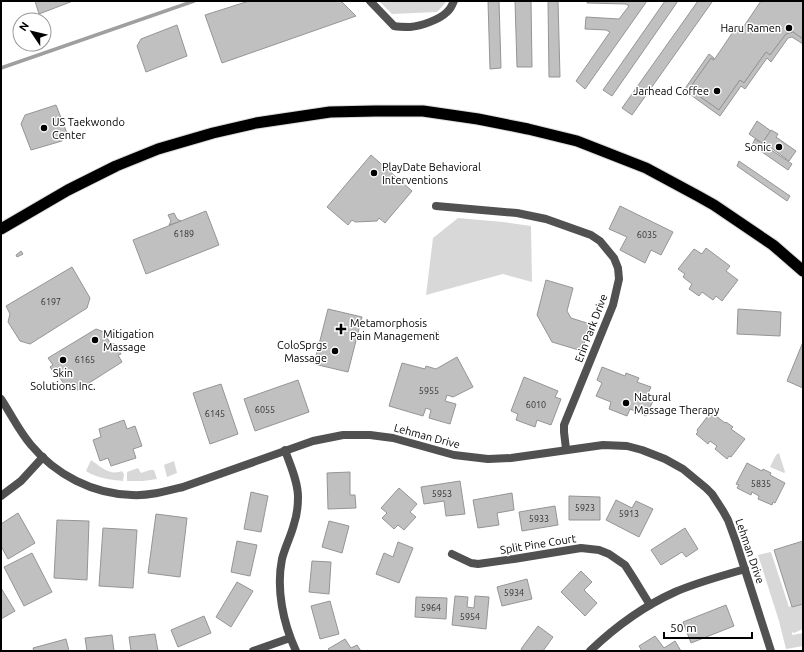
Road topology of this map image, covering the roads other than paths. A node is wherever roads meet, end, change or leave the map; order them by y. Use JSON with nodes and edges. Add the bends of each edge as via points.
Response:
{"nodes":[{"id":1,"x":370,"y":1,"type":"edge"},
{"id":2,"x":454,"y":1,"type":"edge"},
{"id":3,"x":436,"y":206,"type":"dead end"},
{"id":4,"x":1,"y":229,"type":"edge"},
{"id":5,"x":803,"y":271,"type":"edge"},
{"id":6,"x":1,"y":399,"type":"edge"},
{"id":7,"x":566,"y":449,"type":"junction"},
{"id":8,"x":285,"y":450,"type":"junction"},
{"id":9,"x":43,"y":457,"type":"junction"},
{"id":10,"x":1,"y":496,"type":"edge"},
{"id":11,"x":452,"y":554,"type":"dead end"},
{"id":12,"x":745,"y":568,"type":"junction"},
{"id":13,"x":650,"y":605,"type":"junction"},
{"id":14,"x":290,"y":638,"type":"junction"},
{"id":15,"x":254,"y":651,"type":"edge"},
{"id":16,"x":296,"y":651,"type":"edge"},
{"id":17,"x":590,"y":651,"type":"edge"},
{"id":18,"x":771,"y":651,"type":"edge"}],
"edges":[{"from":1,"to":2,"type":"street","via":[[394,26],[405,27],[440,17]]},
{"from":3,"to":7,"type":"street","name":"Erin Park Drive","via":[[517,213],[546,219],[592,235],[614,258],[619,279],[613,305],[566,420]]},
{"from":4,"to":5,"type":"highway","via":[[68,190],[116,166],[158,149],[213,132],[330,112],[423,111],[528,129],[577,142],[646,168],[714,205],[773,245]]},
{"from":6,"to":9,"type":"street","name":"Lehman Drive","via":[[23,434]]},
{"from":7,"to":8,"type":"street","name":"Lehman Drive","via":[[512,458],[488,459],[454,455],[393,438],[351,435],[313,441]]},
{"from":7,"to":12,"type":"street","name":"Lehman Drive","via":[[603,445],[626,446],[650,452],[677,465],[699,481],[718,503],[728,520]]},
{"from":8,"to":9,"type":"street","name":"Lehman Drive","via":[[183,487],[133,495],[86,486]]},
{"from":8,"to":14,"type":"street","via":[[298,496],[298,511],[282,560],[280,576],[280,597]]},
{"from":9,"to":10,"type":"street","via":[[21,481]]},
{"from":11,"to":13,"type":"street","name":"Split Pine Court","via":[[478,564],[580,548],[598,550],[625,565]]},
{"from":12,"to":13,"type":"street","via":[[675,592]]},
{"from":12,"to":18,"type":"street","name":"Lehman Drive"},
{"from":13,"to":17,"type":"street","via":[[610,633]]},
{"from":14,"to":15,"type":"street"},
{"from":14,"to":16,"type":"street"}]}
